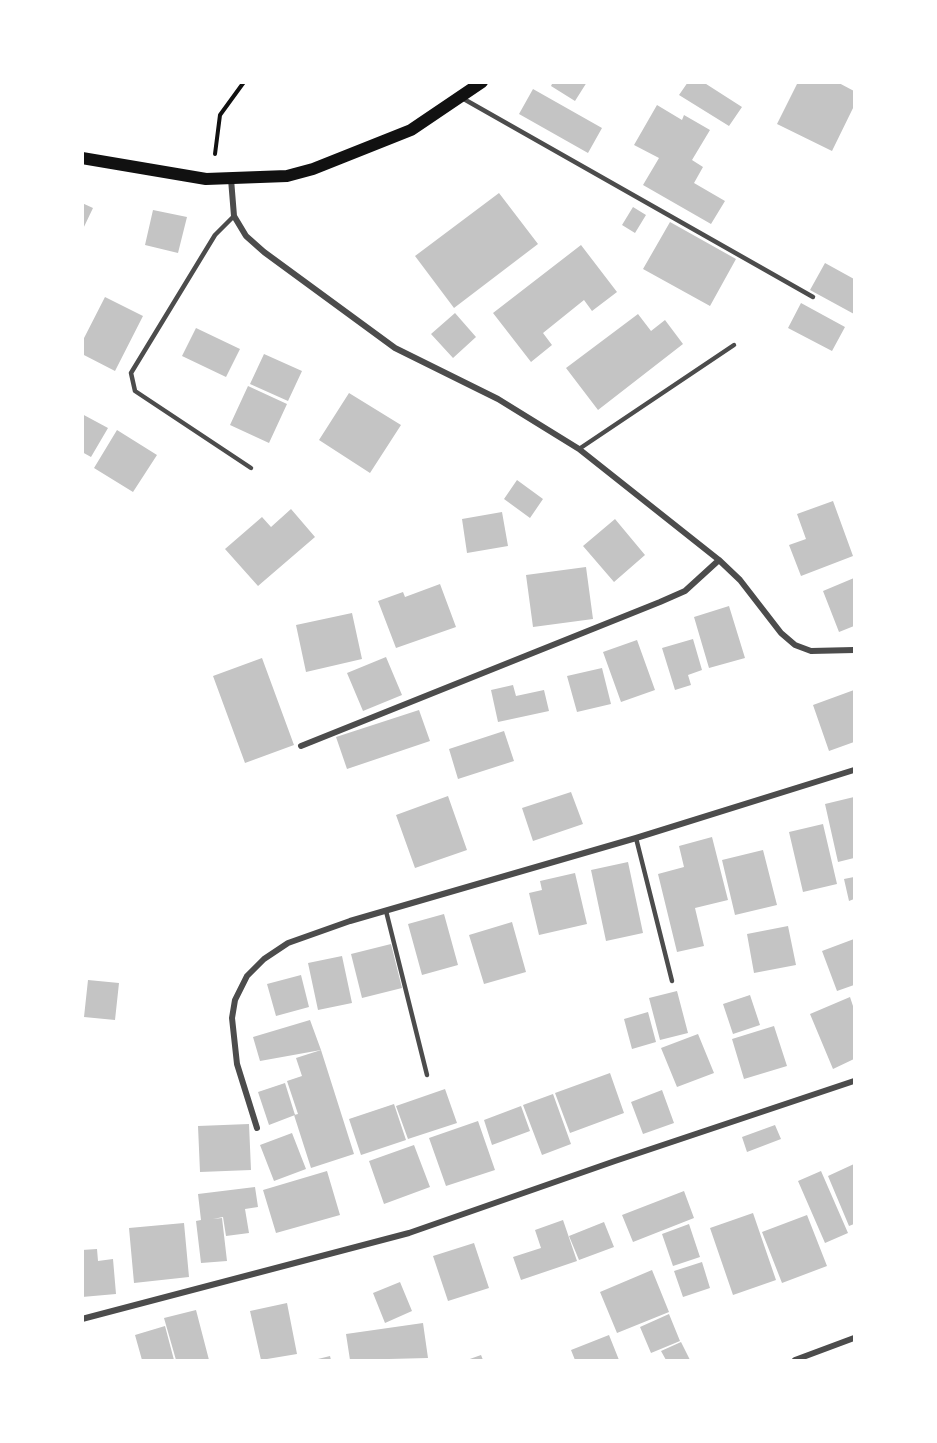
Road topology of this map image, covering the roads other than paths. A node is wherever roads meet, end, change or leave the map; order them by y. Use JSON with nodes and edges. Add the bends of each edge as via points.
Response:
{"nodes":[{"id":1,"x":482,"y":82,"type":"edge"},
{"id":2,"x":462,"y":98,"type":"junction"},
{"id":3,"x":82,"y":158,"type":"edge"},
{"id":4,"x":231,"y":179,"type":"junction"},
{"id":5,"x":234,"y":216,"type":"junction"},
{"id":6,"x":813,"y":297,"type":"dead end"},
{"id":7,"x":734,"y":345,"type":"dead end"},
{"id":8,"x":579,"y":449,"type":"junction"},
{"id":9,"x":251,"y":468,"type":"dead end"},
{"id":10,"x":719,"y":560,"type":"junction"},
{"id":11,"x":855,"y":650,"type":"edge"},
{"id":12,"x":301,"y":746,"type":"dead end"},
{"id":13,"x":855,"y":770,"type":"edge"},
{"id":14,"x":636,"y":838,"type":"junction"},
{"id":15,"x":386,"y":911,"type":"junction"},
{"id":16,"x":672,"y":981,"type":"dead end"},
{"id":17,"x":428,"y":1075,"type":"dead end"},
{"id":18,"x":855,"y":1081,"type":"edge"},
{"id":19,"x":257,"y":1128,"type":"dead end"},
{"id":20,"x":82,"y":1319,"type":"edge"},
{"id":21,"x":855,"y":1338,"type":"edge"},
{"id":22,"x":795,"y":1360,"type":"edge"}],
"edges":[{"from":1,"to":2,"type":"main road"},
{"from":2,"to":4,"type":"main road","via":[[411,130],[313,169],[287,176]]},
{"from":2,"to":6,"type":"lane"},
{"from":3,"to":4,"type":"main road","via":[[178,176]]},
{"from":4,"to":5,"type":"street"},
{"from":5,"to":8,"type":"street","via":[[246,236],[264,252],[395,348],[498,399]]},
{"from":5,"to":9,"type":"lane","via":[[215,235],[131,373],[135,391]]},
{"from":7,"to":8,"type":"lane"},
{"from":8,"to":10,"type":"street"},
{"from":10,"to":11,"type":"street","via":[[795,645],[811,651]]},
{"from":10,"to":12,"type":"street","via":[[685,591]]},
{"from":13,"to":14,"type":"street"},
{"from":14,"to":15,"type":"street"},
{"from":14,"to":16,"type":"lane"},
{"from":15,"to":17,"type":"lane"},
{"from":15,"to":19,"type":"street","via":[[288,943],[247,976],[235,1000],[231,1032]]},
{"from":18,"to":20,"type":"street","via":[[409,1233]]},
{"from":21,"to":22,"type":"street"}]}
